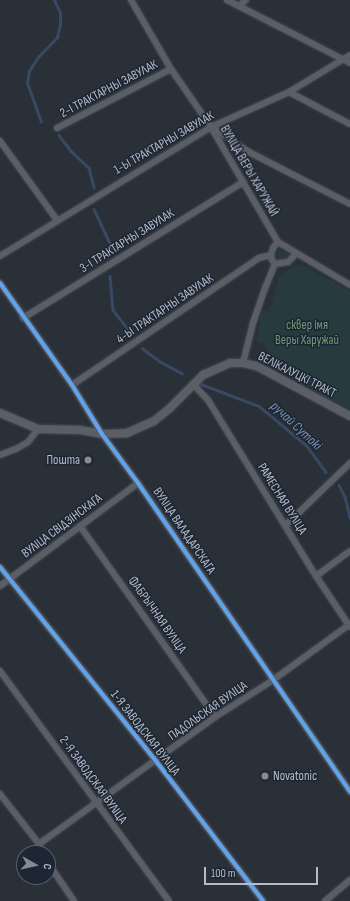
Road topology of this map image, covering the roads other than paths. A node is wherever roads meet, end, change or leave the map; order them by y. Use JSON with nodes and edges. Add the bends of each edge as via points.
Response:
{"nodes":[{"id":1,"x":131,"y":0,"type":"edge"},
{"id":2,"x":227,"y":0,"type":"edge"},
{"id":3,"x":246,"y":0,"type":"edge"},
{"id":4,"x":239,"y":6,"type":"junction"},
{"id":5,"x":350,"y":55,"type":"edge"},
{"id":6,"x":347,"y":61,"type":"edge"},
{"id":7,"x":170,"y":69,"type":"junction"},
{"id":8,"x":289,"y":92,"type":"junction"},
{"id":9,"x":350,"y":124,"type":"edge"},
{"id":10,"x":210,"y":127,"type":"junction"},
{"id":11,"x":57,"y":128,"type":"dead end"},
{"id":12,"x":0,"y":142,"type":"edge"},
{"id":13,"x":243,"y":182,"type":"junction"},
{"id":14,"x":350,"y":204,"type":"edge"},
{"id":15,"x":57,"y":220,"type":"junction"},
{"id":16,"x":278,"y":242,"type":"junction"},
{"id":17,"x":296,"y":254,"type":"junction"},
{"id":18,"x":271,"y":255,"type":"junction"},
{"id":19,"x":0,"y":256,"type":"edge"},
{"id":20,"x":275,"y":264,"type":"junction"},
{"id":21,"x":0,"y":283,"type":"edge"},
{"id":22,"x":350,"y":285,"type":"edge"},
{"id":23,"x":23,"y":318,"type":"junction"},
{"id":24,"x":243,"y":363,"type":"junction"},
{"id":25,"x":193,"y":384,"type":"junction"},
{"id":26,"x":72,"y":385,"type":"junction"},
{"id":27,"x":0,"y":413,"type":"edge"},
{"id":28,"x":350,"y":416,"type":"edge"},
{"id":29,"x":38,"y":429,"type":"junction"},
{"id":30,"x":102,"y":434,"type":"junction"},
{"id":31,"x":0,"y":455,"type":"edge"},
{"id":32,"x":350,"y":463,"type":"edge"},
{"id":33,"x":138,"y":482,"type":"junction"},
{"id":34,"x":286,"y":525,"type":"junction"},
{"id":35,"x":80,"y":526,"type":"junction"},
{"id":36,"x":350,"y":551,"type":"edge"},
{"id":37,"x":0,"y":567,"type":"edge"},
{"id":38,"x":316,"y":576,"type":"junction"},
{"id":39,"x":10,"y":579,"type":"junction"},
{"id":40,"x":0,"y":586,"type":"edge"},
{"id":41,"x":350,"y":625,"type":"edge"},
{"id":42,"x":0,"y":671,"type":"edge"},
{"id":43,"x":273,"y":680,"type":"junction"},
{"id":44,"x":215,"y":717,"type":"junction"},
{"id":45,"x":156,"y":761,"type":"junction"},
{"id":46,"x":350,"y":792,"type":"edge"},
{"id":47,"x":0,"y":794,"type":"edge"},
{"id":48,"x":96,"y":802,"type":"junction"},
{"id":49,"x":39,"y":844,"type":"joint"},
{"id":50,"x":56,"y":875,"type":"edge"},
{"id":51,"x":350,"y":880,"type":"edge"},
{"id":52,"x":74,"y":901,"type":"edge"},
{"id":53,"x":169,"y":901,"type":"edge"},
{"id":54,"x":263,"y":901,"type":"edge"},
{"id":55,"x":325,"y":901,"type":"edge"}],
"edges":[{"from":1,"to":7,"type":"street","name":"ВУЛІЦА ВЕРЫ ХАРУЖАЙ"},
{"from":2,"to":4,"type":"street"},
{"from":3,"to":4,"type":"street"},
{"from":4,"to":6,"type":"street"},
{"from":5,"to":6,"type":"street","name":"1-Ы ТРАКТАРНЫ ЗАВУЛАК"},
{"from":6,"to":8,"type":"street","name":"1-Ы ТРАКТАРНЫ ЗАВУЛАК"},
{"from":7,"to":10,"type":"street","name":"ВУЛІЦА ВЕРЫ ХАРУЖАЙ"},
{"from":7,"to":11,"type":"street","name":"2-І ТРАКТАРНЫ ЗАВУЛАК"},
{"from":8,"to":9,"type":"street"},
{"from":8,"to":10,"type":"street","name":"1-Ы ТРАКТАРНЫ ЗАВУЛАК"},
{"from":10,"to":13,"type":"street","name":"ВУЛІЦА ВЕРЫ ХАРУЖАЙ"},
{"from":10,"to":14,"type":"street","via":[[249,152]]},
{"from":10,"to":15,"type":"street","name":"1-Ы ТРАКТАРНЫ ЗАВУЛАК"},
{"from":12,"to":15,"type":"street"},
{"from":13,"to":16,"type":"street","name":"ВУЛІЦА ВЕРЫ ХАРУЖАЙ"},
{"from":13,"to":23,"type":"street","name":"3-І ТРАКТАРНЫ ЗАВУЛАК"},
{"from":15,"to":19,"type":"street","name":"1-Ы ТРАКТАРНЫ ЗАВУЛАК"},
{"from":16,"to":17,"type":"street","name":"ВУЛІЦА ВЕРЫ ХАРУЖАЙ"},
{"from":16,"to":18,"type":"street"},
{"from":17,"to":20,"type":"street","via":[[288,262]]},
{"from":17,"to":22,"type":"street","name":"ВУЛІЦА ВЕРЫ ХАРУЖАЙ"},
{"from":18,"to":20,"type":"street"},
{"from":18,"to":26,"type":"street","name":"4-Ы ТРАКТАРНЫ ЗАВУЛАК","via":[[259,258]]},
{"from":20,"to":24,"type":"street","via":[[253,323]]},
{"from":21,"to":23,"type":"street","name":"ВУЛІЦА ВАЛАДАРСКАГА"},
{"from":23,"to":26,"type":"street","name":"ВУЛІЦА ВАЛАДАРСКАГА"},
{"from":24,"to":25,"type":"street","name":"ВЕЛІКАЛУЦКІ ТРАКТ","via":[[230,363],[211,370]]},
{"from":24,"to":28,"type":"street","name":"ВЕЛІКАЛУЦКІ ТРАКТ","via":[[266,370]]},
{"from":25,"to":30,"type":"street","name":"ВЕЛІКАЛУЦКІ ТРАКТ","via":[[170,408],[146,425],[127,433]]},
{"from":25,"to":34,"type":"street","name":"РАМЕСНАЯ ВУЛІЦА","via":[[208,400]]},
{"from":26,"to":30,"type":"street","name":"ВУЛІЦА ВАЛАДАРСКАГА"},
{"from":27,"to":29,"type":"street"},
{"from":29,"to":30,"type":"street","name":"ВЕЛІКАЛУЦКІ ТРАКТ","via":[[80,430]]},
{"from":29,"to":31,"type":"street","via":[[28,442]]},
{"from":30,"to":33,"type":"street","name":"ВУЛІЦА ВАЛАДАРСКАГА"},
{"from":32,"to":34,"type":"street"},
{"from":33,"to":35,"type":"street","name":"ВУЛІЦА СВІДЗІНСКАГА"},
{"from":33,"to":43,"type":"street","name":"ВУЛІЦА ВАЛАДАРСКАГА"},
{"from":34,"to":38,"type":"street","name":"РАМЕСНАЯ ВУЛІЦА"},
{"from":35,"to":39,"type":"street","name":"ВУЛІЦА СВІДЗІНСКАГА"},
{"from":35,"to":44,"type":"street","name":"ФАБРЫЧНАЯ ВУЛІЦА"},
{"from":36,"to":38,"type":"street"},
{"from":37,"to":39,"type":"street","name":"1-Я ЗАВОДСКАЯ ВУЛІЦА"},
{"from":38,"to":41,"type":"street","name":"РАМЕСНАЯ ВУЛІЦА"},
{"from":39,"to":40,"type":"street","name":"ВУЛІЦА СВІДЗІНСКАГА"},
{"from":39,"to":45,"type":"street","name":"1-Я ЗАВОДСКАЯ ВУЛІЦА"},
{"from":41,"to":43,"type":"street","name":"ПАДОЛЬСКАЯ ВУЛІЦА"},
{"from":42,"to":48,"type":"street","name":"2-Я ЗАВОДСКАЯ ВУЛІЦА"},
{"from":43,"to":44,"type":"street","name":"ПАДОЛЬСКАЯ ВУЛІЦА"},
{"from":43,"to":46,"type":"street","name":"ВУЛІЦА ВАЛАДАРСКАГА"},
{"from":44,"to":45,"type":"street","name":"ПАДОЛЬСКАЯ ВУЛІЦА"},
{"from":45,"to":48,"type":"street","name":"ПАДОЛЬСКАЯ ВУЛІЦА"},
{"from":45,"to":54,"type":"street","name":"1-Я ЗАВОДСКАЯ ВУЛІЦА"},
{"from":47,"to":49,"type":"street"},
{"from":48,"to":49,"type":"street","name":"ПАДОЛЬСКАЯ ВУЛІЦА"},
{"from":48,"to":53,"type":"street","name":"2-Я ЗАВОДСКАЯ ВУЛІЦА"},
{"from":50,"to":52,"type":"street"},
{"from":51,"to":55,"type":"street"}]}
